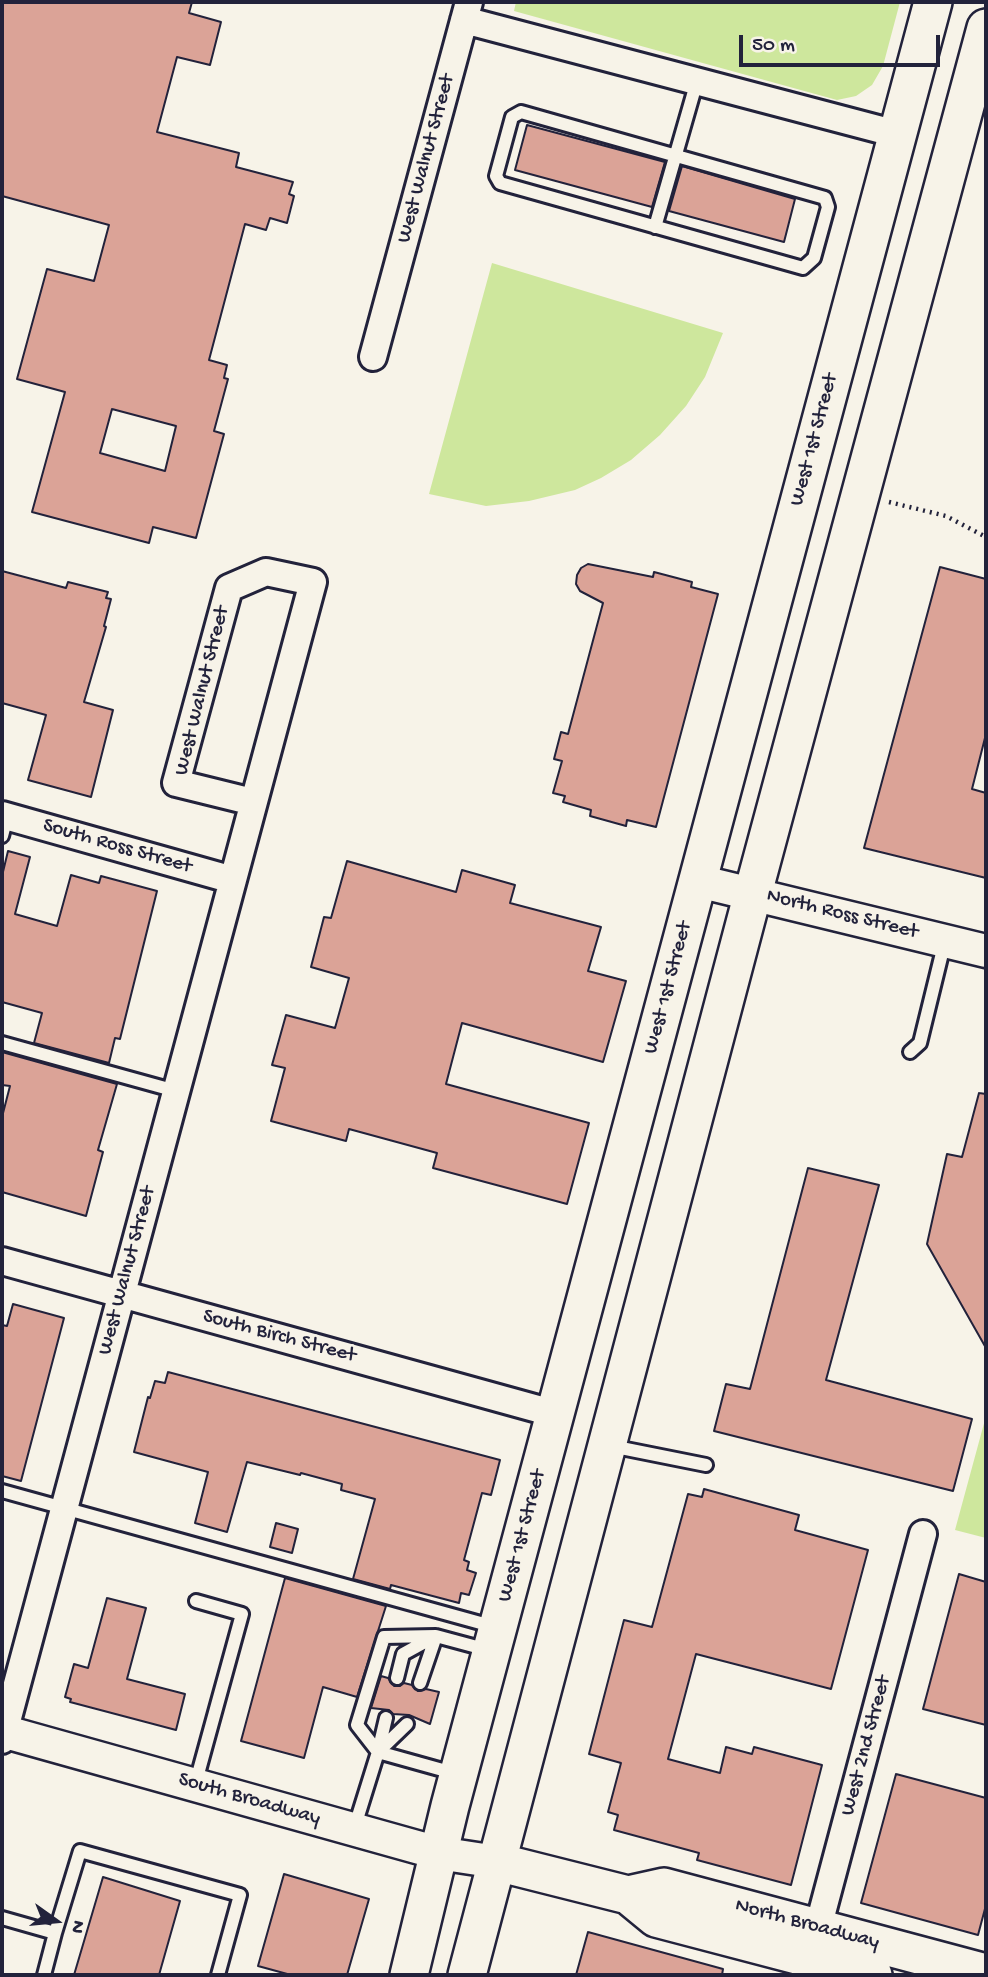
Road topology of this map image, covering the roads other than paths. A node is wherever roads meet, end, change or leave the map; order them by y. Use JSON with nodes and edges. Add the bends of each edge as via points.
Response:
{"nodes":[{"id":1,"x":933,"y":2,"type":"edge"},
{"id":2,"x":466,"y":11,"type":"edge"},
{"id":3,"x":986,"y":28,"type":"edge"},
{"id":4,"x":696,"y":81,"type":"junction"},
{"id":5,"x":897,"y":134,"type":"junction"},
{"id":6,"x":675,"y":155,"type":"junction"},
{"id":7,"x":655,"y":227,"type":"junction"},
{"id":8,"x":373,"y":357,"type":"dead end"},
{"id":9,"x":253,"y":802,"type":"junction"},
{"id":10,"x":4,"y":823,"type":"edge"},
{"id":11,"x":233,"y":880,"type":"junction"},
{"id":12,"x":698,"y":881,"type":"junction"},
{"id":13,"x":753,"y":893,"type":"junction"},
{"id":14,"x":945,"y":941,"type":"junction"},
{"id":15,"x":986,"y":951,"type":"edge"},
{"id":16,"x":2,"y":1043,"type":"edge"},
{"id":17,"x":910,"y":1052,"type":"dead end"},
{"id":18,"x":176,"y":1091,"type":"junction"},
{"id":19,"x":2,"y":1261,"type":"edge"},
{"id":20,"x":122,"y":1294,"type":"junction"},
{"id":21,"x":556,"y":1414,"type":"junction"},
{"id":22,"x":607,"y":1446,"type":"junction"},
{"id":23,"x":706,"y":1465,"type":"dead end"},
{"id":24,"x":2,"y":1491,"type":"edge"},
{"id":25,"x":64,"y":1508,"type":"junction"},
{"id":26,"x":923,"y":1534,"type":"dead end"},
{"id":27,"x":197,"y":1601,"type":"dead end"},
{"id":28,"x":436,"y":1636,"type":"junction"},
{"id":29,"x":495,"y":1640,"type":"junction"},
{"id":30,"x":397,"y":1678,"type":"dead end"},
{"id":31,"x":420,"y":1683,"type":"dead end"},
{"id":32,"x":386,"y":1718,"type":"dead end"},
{"id":33,"x":407,"y":1724,"type":"dead end"},
{"id":34,"x":2,"y":1734,"type":"edge"},
{"id":35,"x":378,"y":1752,"type":"junction"},
{"id":36,"x":459,"y":1774,"type":"junction"},
{"id":37,"x":195,"y":1785,"type":"junction"},
{"id":38,"x":354,"y":1830,"type":"junction"},
{"id":39,"x":438,"y":1853,"type":"junction"},
{"id":40,"x":497,"y":1862,"type":"junction"},
{"id":41,"x":2,"y":1918,"type":"edge"},
{"id":42,"x":55,"y":1933,"type":"junction"},
{"id":43,"x":814,"y":1943,"type":"junction"},
{"id":44,"x":986,"y":1973,"type":"edge"},
{"id":45,"x":44,"y":1975,"type":"edge"},
{"id":46,"x":218,"y":1975,"type":"edge"},
{"id":47,"x":409,"y":1975,"type":"edge"},
{"id":48,"x":467,"y":1975,"type":"edge"},
{"id":49,"x":873,"y":1975,"type":"edge"}],
"edges":[{"from":1,"to":5,"type":"main road","name":"West 1st Street"},
{"from":2,"to":4,"type":"street"},
{"from":2,"to":8,"type":"street","name":"West Walnut Street"},
{"from":3,"to":13,"type":"main road"},
{"from":4,"to":5,"type":"street"},
{"from":4,"to":6,"type":"lane"},
{"from":5,"to":12,"type":"main road","name":"West 1st Street"},
{"from":6,"to":7,"type":"lane"},
{"from":6,"to":7,"type":"lane","via":[[825,198],[828,206],[814,258],[803,268]]},
{"from":6,"to":7,"type":"lane","via":[[522,112],[512,117],[496,176],[500,183]]},
{"from":9,"to":9,"type":"street","name":"West Walnut Street","via":[[313,582],[266,572],[229,588],[176,783]]},
{"from":9,"to":11,"type":"street","name":"West Walnut Street"},
{"from":10,"to":11,"type":"street","name":"South Ross Street"},
{"from":11,"to":18,"type":"street","name":"West Walnut Street"},
{"from":12,"to":13,"type":"street","name":"North Ross Street"},
{"from":12,"to":21,"type":"main road","name":"West 1st Street"},
{"from":13,"to":14,"type":"street","name":"North Ross Street"},
{"from":13,"to":22,"type":"main road"},
{"from":14,"to":15,"type":"street","name":"North Ross Street"},
{"from":14,"to":17,"type":"lane","via":[[920,1043]]},
{"from":16,"to":18,"type":"lane"},
{"from":18,"to":20,"type":"street","name":"West Walnut Street"},
{"from":19,"to":20,"type":"street","name":"South Birch Street"},
{"from":20,"to":21,"type":"street","name":"South Birch Street"},
{"from":20,"to":25,"type":"street","name":"West Walnut Street"},
{"from":21,"to":29,"type":"main road","name":"West 1st Street"},
{"from":22,"to":23,"type":"lane"},
{"from":22,"to":40,"type":"main road"},
{"from":24,"to":25,"type":"lane"},
{"from":25,"to":29,"type":"lane"},
{"from":25,"to":34,"type":"street","name":"West Walnut Street"},
{"from":26,"to":43,"type":"street","name":"West 2nd Street"},
{"from":27,"to":37,"type":"lane","via":[[242,1614]]},
{"from":28,"to":29,"type":"lane"},
{"from":28,"to":30,"type":"lane","via":[[403,1654]]},
{"from":28,"to":31,"type":"lane"},
{"from":28,"to":35,"type":"lane","via":[[384,1637],[357,1725]]},
{"from":29,"to":36,"type":"main road","name":"West 1st Street"},
{"from":32,"to":35,"type":"lane"},
{"from":33,"to":35,"type":"lane"},
{"from":34,"to":37,"type":"street","name":"South Broadway"},
{"from":35,"to":36,"type":"lane"},
{"from":35,"to":38,"type":"lane"},
{"from":36,"to":39,"type":"main road","name":"West 1st Street"},
{"from":37,"to":38,"type":"street","name":"South Broadway"},
{"from":38,"to":39,"type":"street","name":"South Broadway"},
{"from":39,"to":40,"type":"street","name":"South Broadway"},
{"from":39,"to":47,"type":"main road","name":"West 1st Street"},
{"from":40,"to":43,"type":"main road","name":"North Broadway","via":[[628,1895],[656,1918]]},
{"from":40,"to":48,"type":"main road"},
{"from":41,"to":42,"type":"lane"},
{"from":42,"to":45,"type":"lane"},
{"from":42,"to":46,"type":"lane","via":[[80,1851],[240,1895]]},
{"from":43,"to":44,"type":"main road","name":"North Broadway"},
{"from":43,"to":49,"type":"main road","name":"North Broadway"}]}
